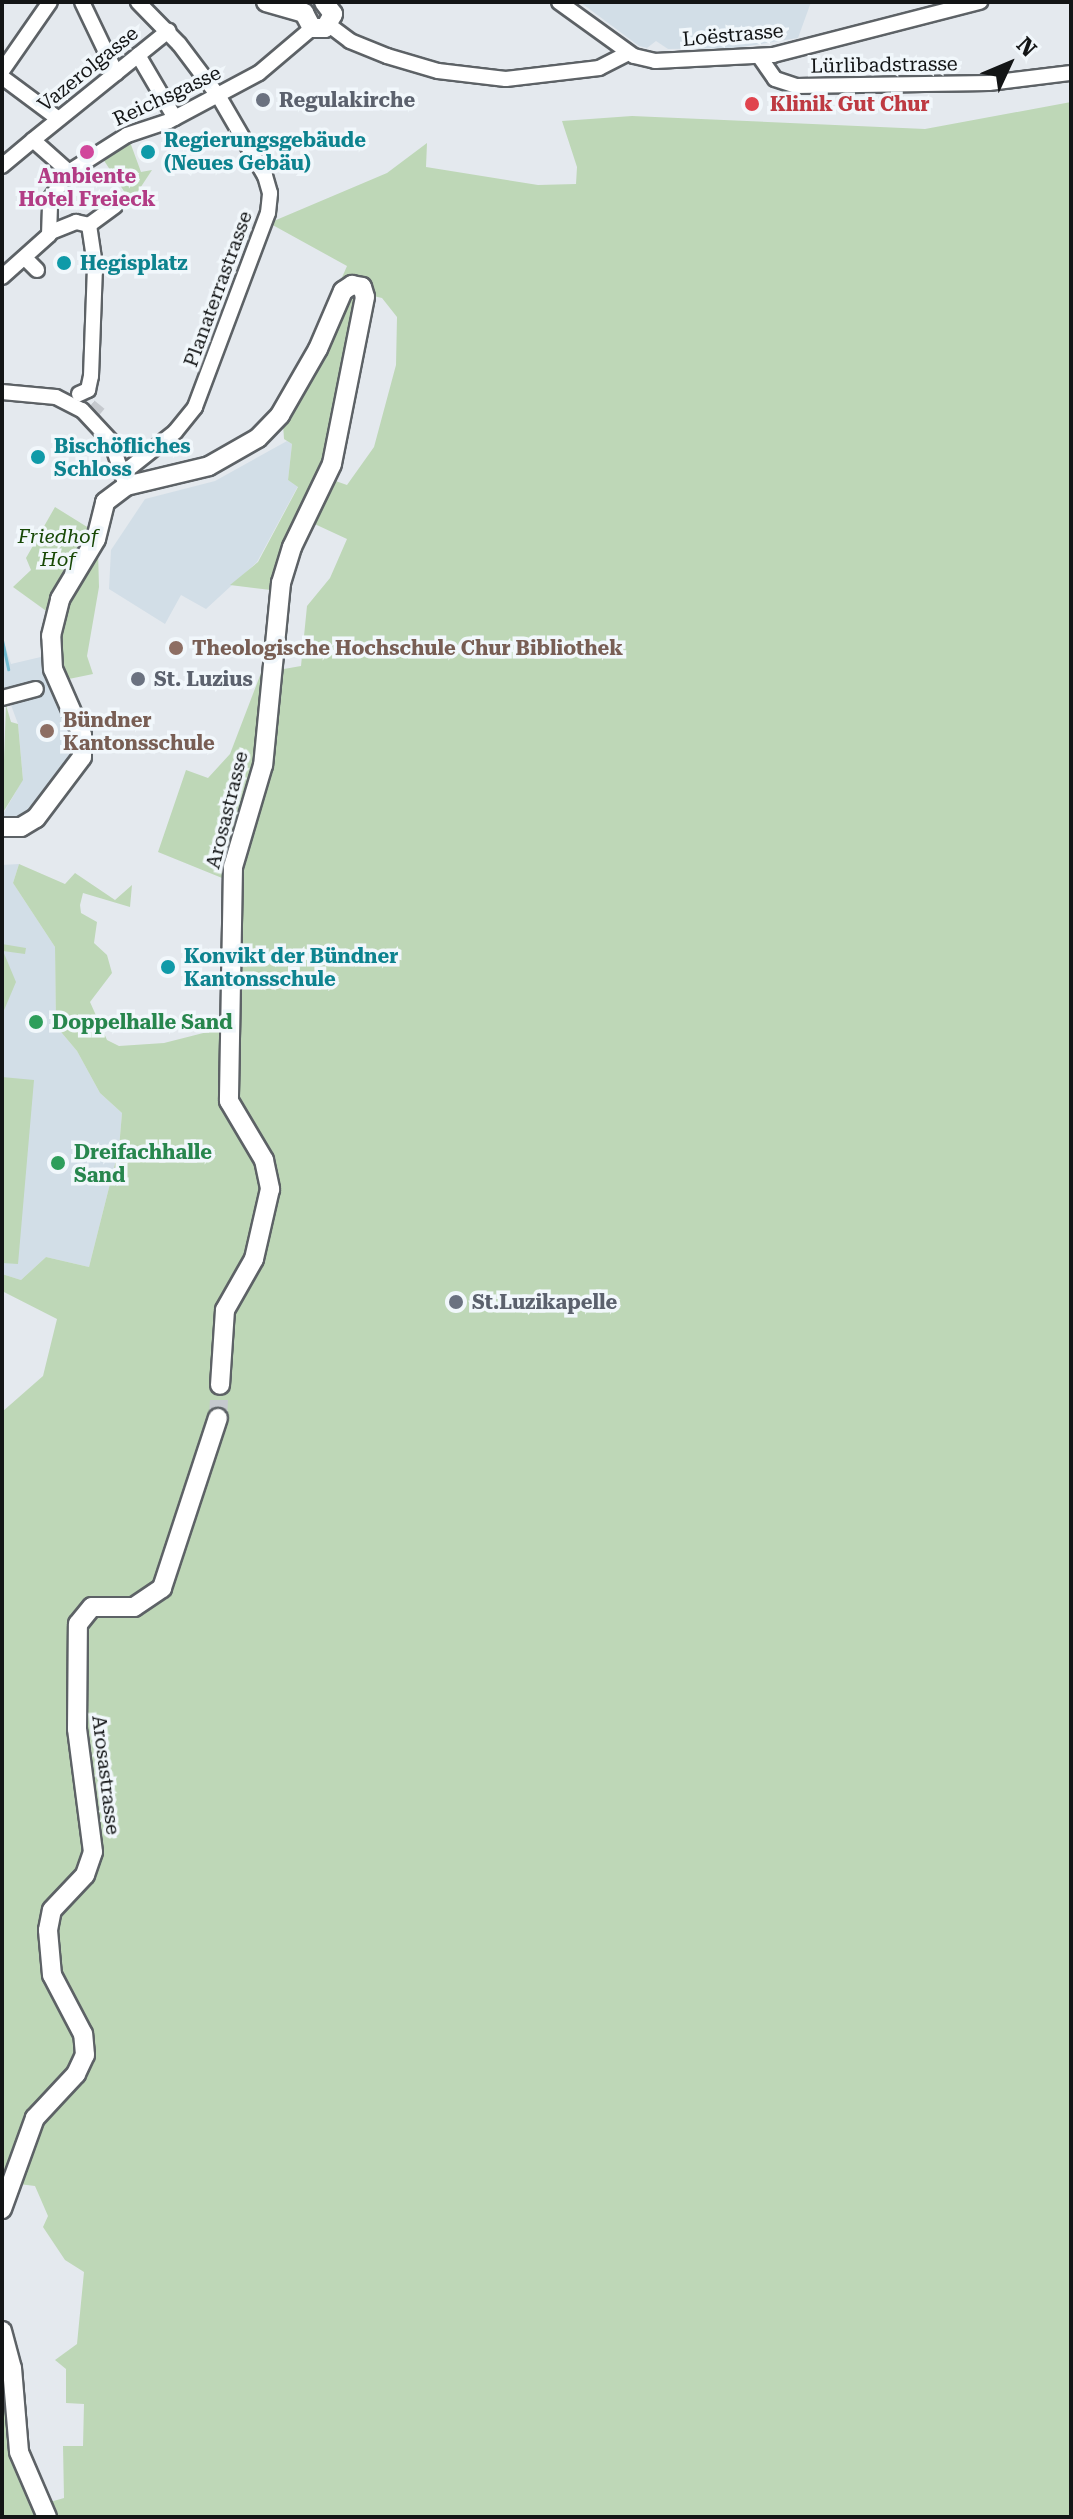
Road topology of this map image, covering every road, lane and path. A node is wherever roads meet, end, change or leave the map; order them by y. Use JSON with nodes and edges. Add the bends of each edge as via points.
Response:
{"nodes":[{"id":1,"x":50,"y":2,"type":"edge"},
{"id":2,"x":82,"y":2,"type":"edge"},
{"id":3,"x":138,"y":2,"type":"edge"},
{"id":4,"x":266,"y":2,"type":"edge"},
{"id":5,"x":559,"y":2,"type":"edge"},
{"id":6,"x":980,"y":2,"type":"edge"},
{"id":7,"x":323,"y":12,"type":"edge"},
{"id":8,"x":168,"y":31,"type":"junction"},
{"id":9,"x":628,"y":53,"type":"junction"},
{"id":10,"x":138,"y":55,"type":"junction"},
{"id":11,"x":759,"y":56,"type":"junction"},
{"id":12,"x":2,"y":71,"type":"edge"},
{"id":13,"x":116,"y":73,"type":"junction"},
{"id":14,"x":1071,"y":73,"type":"edge"},
{"id":15,"x":2,"y":77,"type":"edge"},
{"id":16,"x":219,"y":97,"type":"junction"},
{"id":17,"x":57,"y":118,"type":"junction"},
{"id":18,"x":175,"y":118,"type":"junction"},
{"id":19,"x":33,"y":140,"type":"junction"},
{"id":20,"x":5,"y":159,"type":"edge"},
{"id":21,"x":72,"y":169,"type":"junction"},
{"id":22,"x":115,"y":206,"type":"dead end"},
{"id":23,"x":89,"y":225,"type":"junction"},
{"id":24,"x":51,"y":232,"type":"junction"},
{"id":25,"x":25,"y":258,"type":"junction"},
{"id":26,"x":95,"y":268,"type":"junction"},
{"id":27,"x":78,"y":269,"type":"dead end"},
{"id":28,"x":37,"y":270,"type":"dead end"},
{"id":29,"x":4,"y":272,"type":"edge"},
{"id":30,"x":2,"y":384,"type":"edge"},
{"id":31,"x":2,"y":392,"type":"edge"},
{"id":32,"x":90,"y":405,"type":"junction"},
{"id":33,"x":124,"y":455,"type":"dead end"},
{"id":34,"x":124,"y":480,"type":"junction"},
{"id":35,"x":36,"y":689,"type":"dead end"},
{"id":36,"x":2,"y":698,"type":"edge"},
{"id":37,"x":2,"y":827,"type":"edge"},
{"id":38,"x":220,"y":1385,"type":"tunnel mouth"},
{"id":39,"x":218,"y":1418,"type":"tunnel mouth"},
{"id":40,"x":2,"y":2209,"type":"edge"},
{"id":41,"x":2,"y":2331,"type":"edge"},
{"id":42,"x":47,"y":2517,"type":"edge"}],
"edges":[{"from":1,"to":12,"type":"street"},
{"from":2,"to":13,"type":"street"},
{"from":3,"to":8,"type":"street","name":"Planaterrastrasse"},
{"from":4,"to":7,"type":"main road"},
{"from":5,"to":9,"type":"street"},
{"from":6,"to":11,"type":"street","name":"Loëstrasse"},
{"from":7,"to":9,"type":"street","via":[[350,41],[438,71],[506,79],[599,68]]},
{"from":7,"to":16,"type":"street","name":"Reichsgasse","via":[[292,50]]},
{"from":8,"to":10,"type":"street","name":"Vazerolgasse"},
{"from":8,"to":16,"type":"street","name":"Planaterrastrasse"},
{"from":9,"to":11,"type":"street","name":"Loëstrasse","via":[[655,61]]},
{"from":10,"to":13,"type":"street","name":"Vazerolgasse"},
{"from":10,"to":18,"type":"street"},
{"from":11,"to":14,"type":"street","name":"Lürlibadstrasse","via":[[775,79],[796,86],[989,83]]},
{"from":13,"to":17,"type":"street","name":"Vazerolgasse"},
{"from":15,"to":17,"type":"street"},
{"from":16,"to":18,"type":"street","name":"Reichsgasse"},
{"from":16,"to":34,"type":"street","name":"Planaterrastrasse","via":[[268,182],[268,213],[195,407]]},
{"from":17,"to":19,"type":"street","name":"Vazerolgasse"},
{"from":18,"to":21,"type":"street","name":"Reichsgasse","via":[[127,135]]},
{"from":19,"to":20,"type":"street"},
{"from":19,"to":21,"type":"street"},
{"from":21,"to":24,"type":"street","via":[[50,199]]},
{"from":22,"to":23,"type":"street"},
{"from":23,"to":24,"type":"street","via":[[76,222]]},
{"from":23,"to":26,"type":"street"},
{"from":24,"to":25,"type":"street"},
{"from":25,"to":28,"type":"street"},
{"from":25,"to":29,"type":"street"},
{"from":26,"to":27,"type":"street"},
{"from":26,"to":32,"type":"street"},
{"from":30,"to":32,"type":"street"},
{"from":31,"to":34,"type":"street","via":[[56,397],[76,406],[109,436]]},
{"from":32,"to":33,"type":"street"},
{"from":34,"to":37,"type":"main road","via":[[108,497],[95,543],[60,599],[51,636],[53,669],[82,735],[82,757],[36,818],[21,827]]},
{"from":34,"to":38,"type":"main road","name":"Arosastrasse","via":[[209,466],[258,438],[280,415],[343,291],[352,285],[362,287],[365,297],[332,464],[292,547],[281,583],[263,765],[233,867],[229,1101],[264,1160],[270,1197],[254,1259],[225,1310]]},
{"from":35,"to":36,"type":"street"},
{"from":39,"to":40,"type":"main road","name":"Arosastrasse","via":[[164,1584],[134,1607],[92,1607],[78,1624],[77,1729],[93,1852],[85,1875],[52,1910],[48,1930],[55,1985],[83,2034],[85,2055],[71,2080],[35,2118]]},
{"from":41,"to":42,"type":"main road","via":[[12,2368],[19,2452]]}]}
